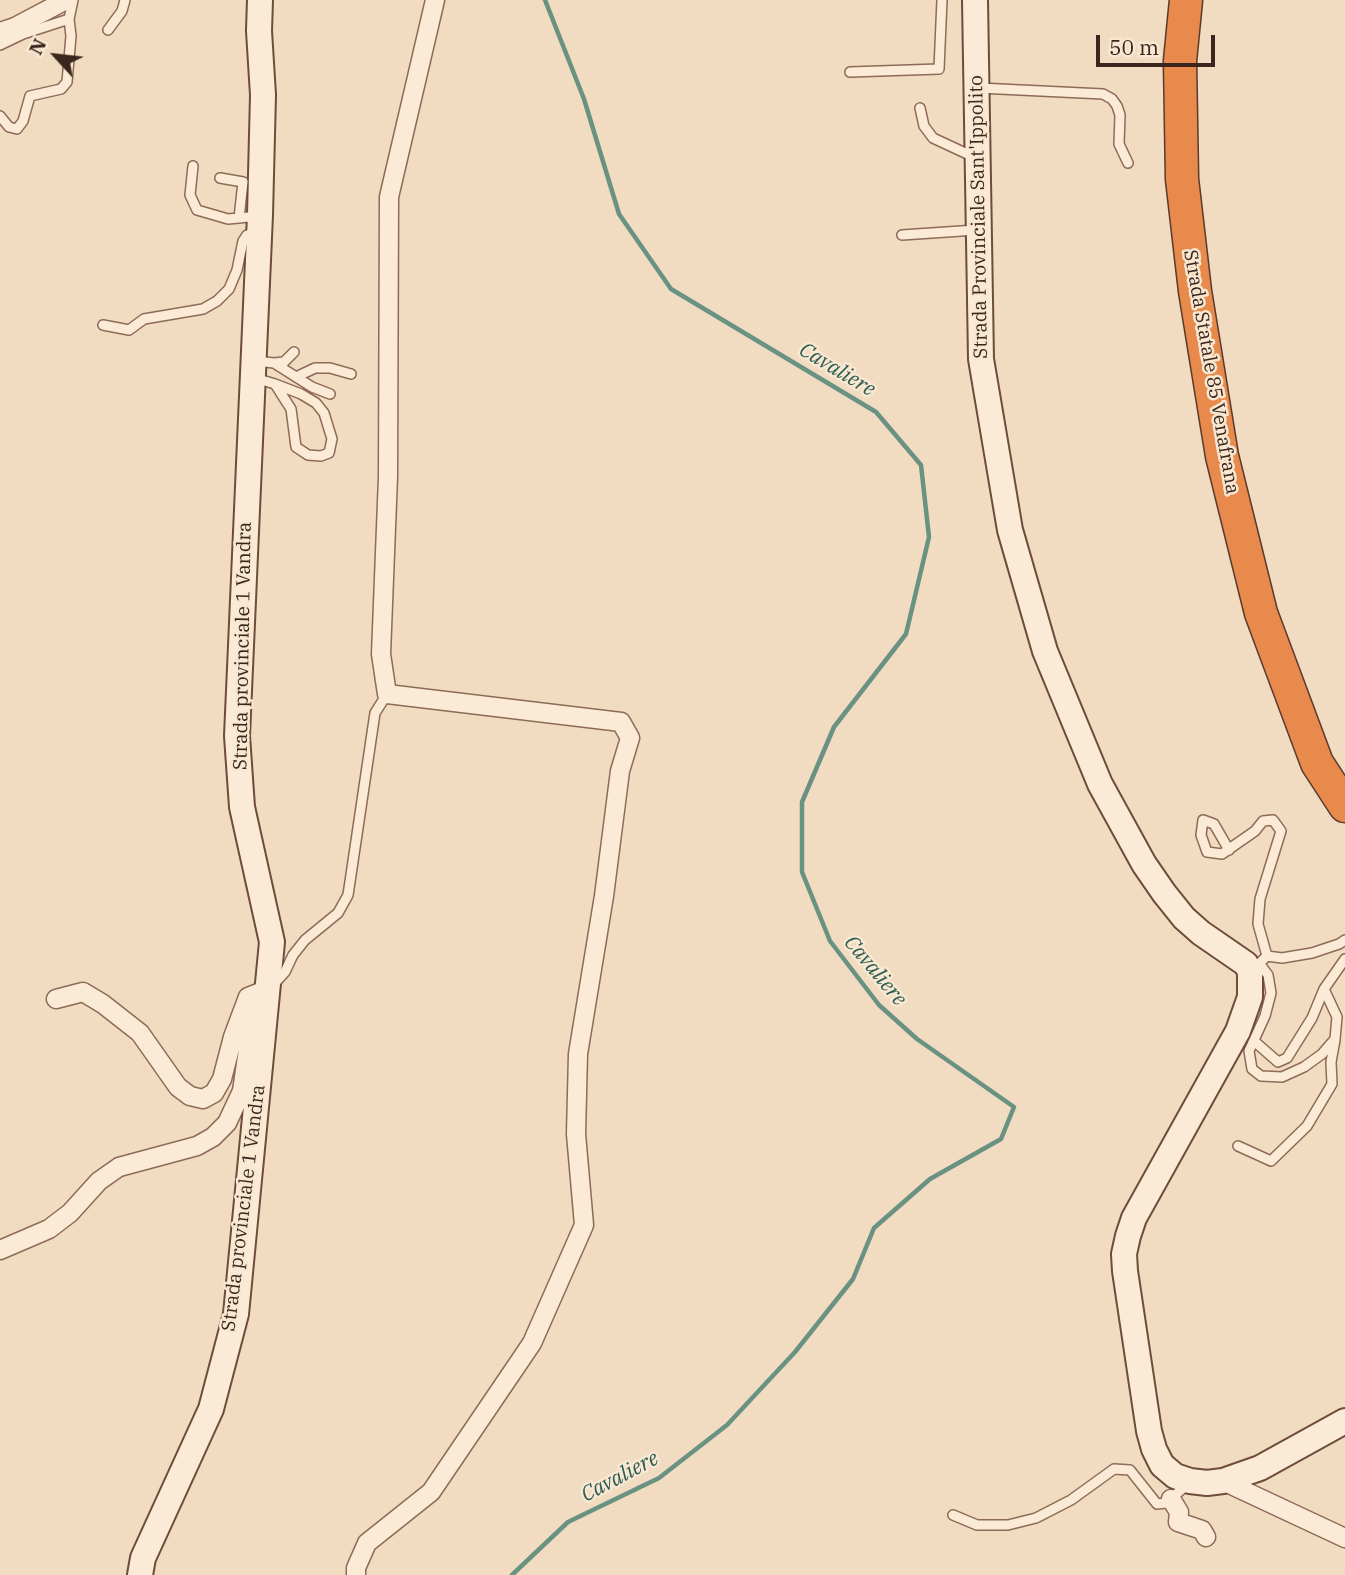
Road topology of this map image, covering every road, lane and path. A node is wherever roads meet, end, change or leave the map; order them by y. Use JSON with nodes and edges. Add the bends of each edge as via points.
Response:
{"nodes":[{"id":1,"x":66,"y":0,"type":"edge"},
{"id":2,"x":74,"y":0,"type":"edge"},
{"id":3,"x":125,"y":0,"type":"edge"},
{"id":4,"x":251,"y":0,"type":"edge"},
{"id":5,"x":260,"y":0,"type":"edge"},
{"id":6,"x":435,"y":0,"type":"edge"},
{"id":7,"x":942,"y":0,"type":"edge"},
{"id":8,"x":975,"y":0,"type":"edge"},
{"id":9,"x":1186,"y":0,"type":"edge"},
{"id":10,"x":69,"y":19,"type":"junction"},
{"id":11,"x":108,"y":30,"type":"dead end"},
{"id":12,"x":259,"y":31,"type":"junction"},
{"id":13,"x":0,"y":32,"type":"edge"},
{"id":14,"x":0,"y":45,"type":"edge"},
{"id":15,"x":850,"y":72,"type":"dead end"},
{"id":16,"x":977,"y":88,"type":"junction"},
{"id":17,"x":920,"y":108,"type":"dead end"},
{"id":18,"x":0,"y":116,"type":"edge"},
{"id":19,"x":978,"y":159,"type":"junction"},
{"id":20,"x":1128,"y":163,"type":"dead end"},
{"id":21,"x":193,"y":166,"type":"dead end"},
{"id":22,"x":220,"y":178,"type":"dead end"},
{"id":23,"x":252,"y":222,"type":"junction"},
{"id":24,"x":978,"y":230,"type":"junction"},
{"id":25,"x":902,"y":235,"type":"dead end"},
{"id":26,"x":103,"y":325,"type":"dead end"},
{"id":27,"x":294,"y":352,"type":"dead end"},
{"id":28,"x":264,"y":371,"type":"junction"},
{"id":29,"x":351,"y":374,"type":"dead end"},
{"id":30,"x":296,"y":377,"type":"junction"},
{"id":31,"x":330,"y":394,"type":"dead end"},
{"id":32,"x":387,"y":694,"type":"junction"},
{"id":33,"x":1345,"y":807,"type":"edge"},
{"id":34,"x":1229,"y":850,"type":"dead end"},
{"id":35,"x":1345,"y":940,"type":"edge"},
{"id":36,"x":1345,"y":959,"type":"edge"},
{"id":37,"x":1258,"y":964,"type":"junction"},
{"id":38,"x":1324,"y":989,"type":"junction"},
{"id":39,"x":263,"y":990,"type":"junction"},
{"id":40,"x":56,"y":999,"type":"dead end"},
{"id":41,"x":1335,"y":1039,"type":"junction"},
{"id":42,"x":1254,"y":1041,"type":"junction"},
{"id":43,"x":1238,"y":1146,"type":"dead end"},
{"id":44,"x":0,"y":1250,"type":"edge"},
{"id":45,"x":1345,"y":1421,"type":"edge"},
{"id":46,"x":1223,"y":1481,"type":"junction"},
{"id":47,"x":1190,"y":1482,"type":"junction"},
{"id":48,"x":1171,"y":1499,"type":"junction"},
{"id":49,"x":953,"y":1515,"type":"dead end"},
{"id":50,"x":1206,"y":1537,"type":"dead end"},
{"id":51,"x":1345,"y":1538,"type":"edge"},
{"id":52,"x":140,"y":1575,"type":"edge"},
{"id":53,"x":356,"y":1575,"type":"edge"}],
"edges":[{"from":1,"to":13,"type":"street"},
{"from":2,"to":10,"type":"lane"},
{"from":3,"to":11,"type":"lane"},
{"from":4,"to":12,"type":"main road","name":"Strada provinciale 1 Vandra"},
{"from":5,"to":12,"type":"main road","name":"Strada provinciale 1 Vandra"},
{"from":6,"to":32,"type":"street","via":[[389,197],[388,477],[381,654]]},
{"from":7,"to":15,"type":"lane","via":[[939,69]]},
{"from":8,"to":16,"type":"main road","name":"Strada Provinciale Sant'Ippolito"},
{"from":9,"to":33,"type":"highway","name":"Strada Statale 85 Venafrana","via":[[1180,61],[1182,180],[1222,456],[1261,613],[1317,763]]},
{"from":10,"to":14,"type":"lane"},
{"from":10,"to":18,"type":"lane","via":[[67,82],[61,89],[30,96],[17,129]]},
{"from":12,"to":23,"type":"main road","name":"Strada provinciale 1 Vandra","via":[[263,95]]},
{"from":16,"to":19,"type":"main road","name":"Strada Provinciale Sant'Ippolito"},
{"from":16,"to":20,"type":"lane","via":[[1103,94],[1117,106],[1119,144]]},
{"from":17,"to":19,"type":"lane","via":[[923,126],[933,138]]},
{"from":19,"to":24,"type":"main road","name":"Strada Provinciale Sant'Ippolito"},
{"from":21,"to":23,"type":"lane","via":[[190,195],[197,210]]},
{"from":22,"to":23,"type":"lane","via":[[243,182]]},
{"from":23,"to":26,"type":"lane","via":[[229,289],[217,301],[203,309],[144,319],[129,330]]},
{"from":23,"to":28,"type":"main road","name":"Strada provinciale 1 Vandra"},
{"from":24,"to":25,"type":"lane"},
{"from":24,"to":37,"type":"main road","name":"Strada Provinciale Sant'Ippolito","via":[[981,359],[1010,530],[1045,651],[1100,784],[1144,864],[1184,918],[1201,933],[1246,964]]},
{"from":27,"to":28,"type":"lane"},
{"from":28,"to":28,"type":"lane","via":[[316,403],[324,413],[332,439],[329,453],[308,455],[296,447],[291,409]]},
{"from":28,"to":30,"type":"lane"},
{"from":28,"to":39,"type":"main road","name":"Strada provinciale 1 Vandra","via":[[237,736],[242,807],[272,942]]},
{"from":29,"to":30,"type":"lane","via":[[315,368]]},
{"from":30,"to":31,"type":"lane"},
{"from":32,"to":39,"type":"lane","via":[[375,713],[348,895],[338,913],[305,940],[285,972]]},
{"from":32,"to":53,"type":"street","via":[[621,722],[630,738],[620,771],[578,1054],[576,1134],[584,1225],[532,1343],[431,1492],[367,1544]]},
{"from":34,"to":37,"type":"lane","via":[[1263,821],[1273,820],[1281,831],[1260,899]]},
{"from":35,"to":37,"type":"lane","via":[[1312,953]]},
{"from":36,"to":38,"type":"lane"},
{"from":37,"to":42,"type":"lane","via":[[1268,975],[1271,993]]},
{"from":37,"to":47,"type":"main road","via":[[1238,1031],[1133,1218],[1124,1254],[1154,1449],[1163,1465]]},
{"from":38,"to":41,"type":"lane","via":[[1338,1017]]},
{"from":38,"to":42,"type":"lane","via":[[1287,1058],[1278,1062]]},
{"from":39,"to":40,"type":"street","via":[[248,997],[222,1079],[214,1093],[204,1098],[190,1097],[178,1087],[140,1033],[103,1004],[83,992]]},
{"from":39,"to":44,"type":"street","via":[[242,1091],[228,1123],[197,1146],[119,1167],[49,1229]]},
{"from":39,"to":52,"type":"main road","name":"Strada provinciale 1 Vandra","via":[[236,1314],[211,1409],[143,1558]]},
{"from":41,"to":42,"type":"lane","via":[[1304,1067],[1282,1077],[1261,1076],[1252,1069],[1249,1051]]},
{"from":41,"to":43,"type":"lane","via":[[1332,1084],[1307,1126],[1271,1161]]},
{"from":45,"to":46,"type":"main road","via":[[1260,1468]]},
{"from":46,"to":47,"type":"main road"},
{"from":46,"to":51,"type":"street"},
{"from":47,"to":48,"type":"lane"},
{"from":48,"to":49,"type":"lane","via":[[1157,1504],[1130,1470],[1114,1469],[1036,1518],[1009,1525],[977,1525]]},
{"from":48,"to":50,"type":"street","via":[[1179,1512],[1178,1522],[1202,1530]]}]}
